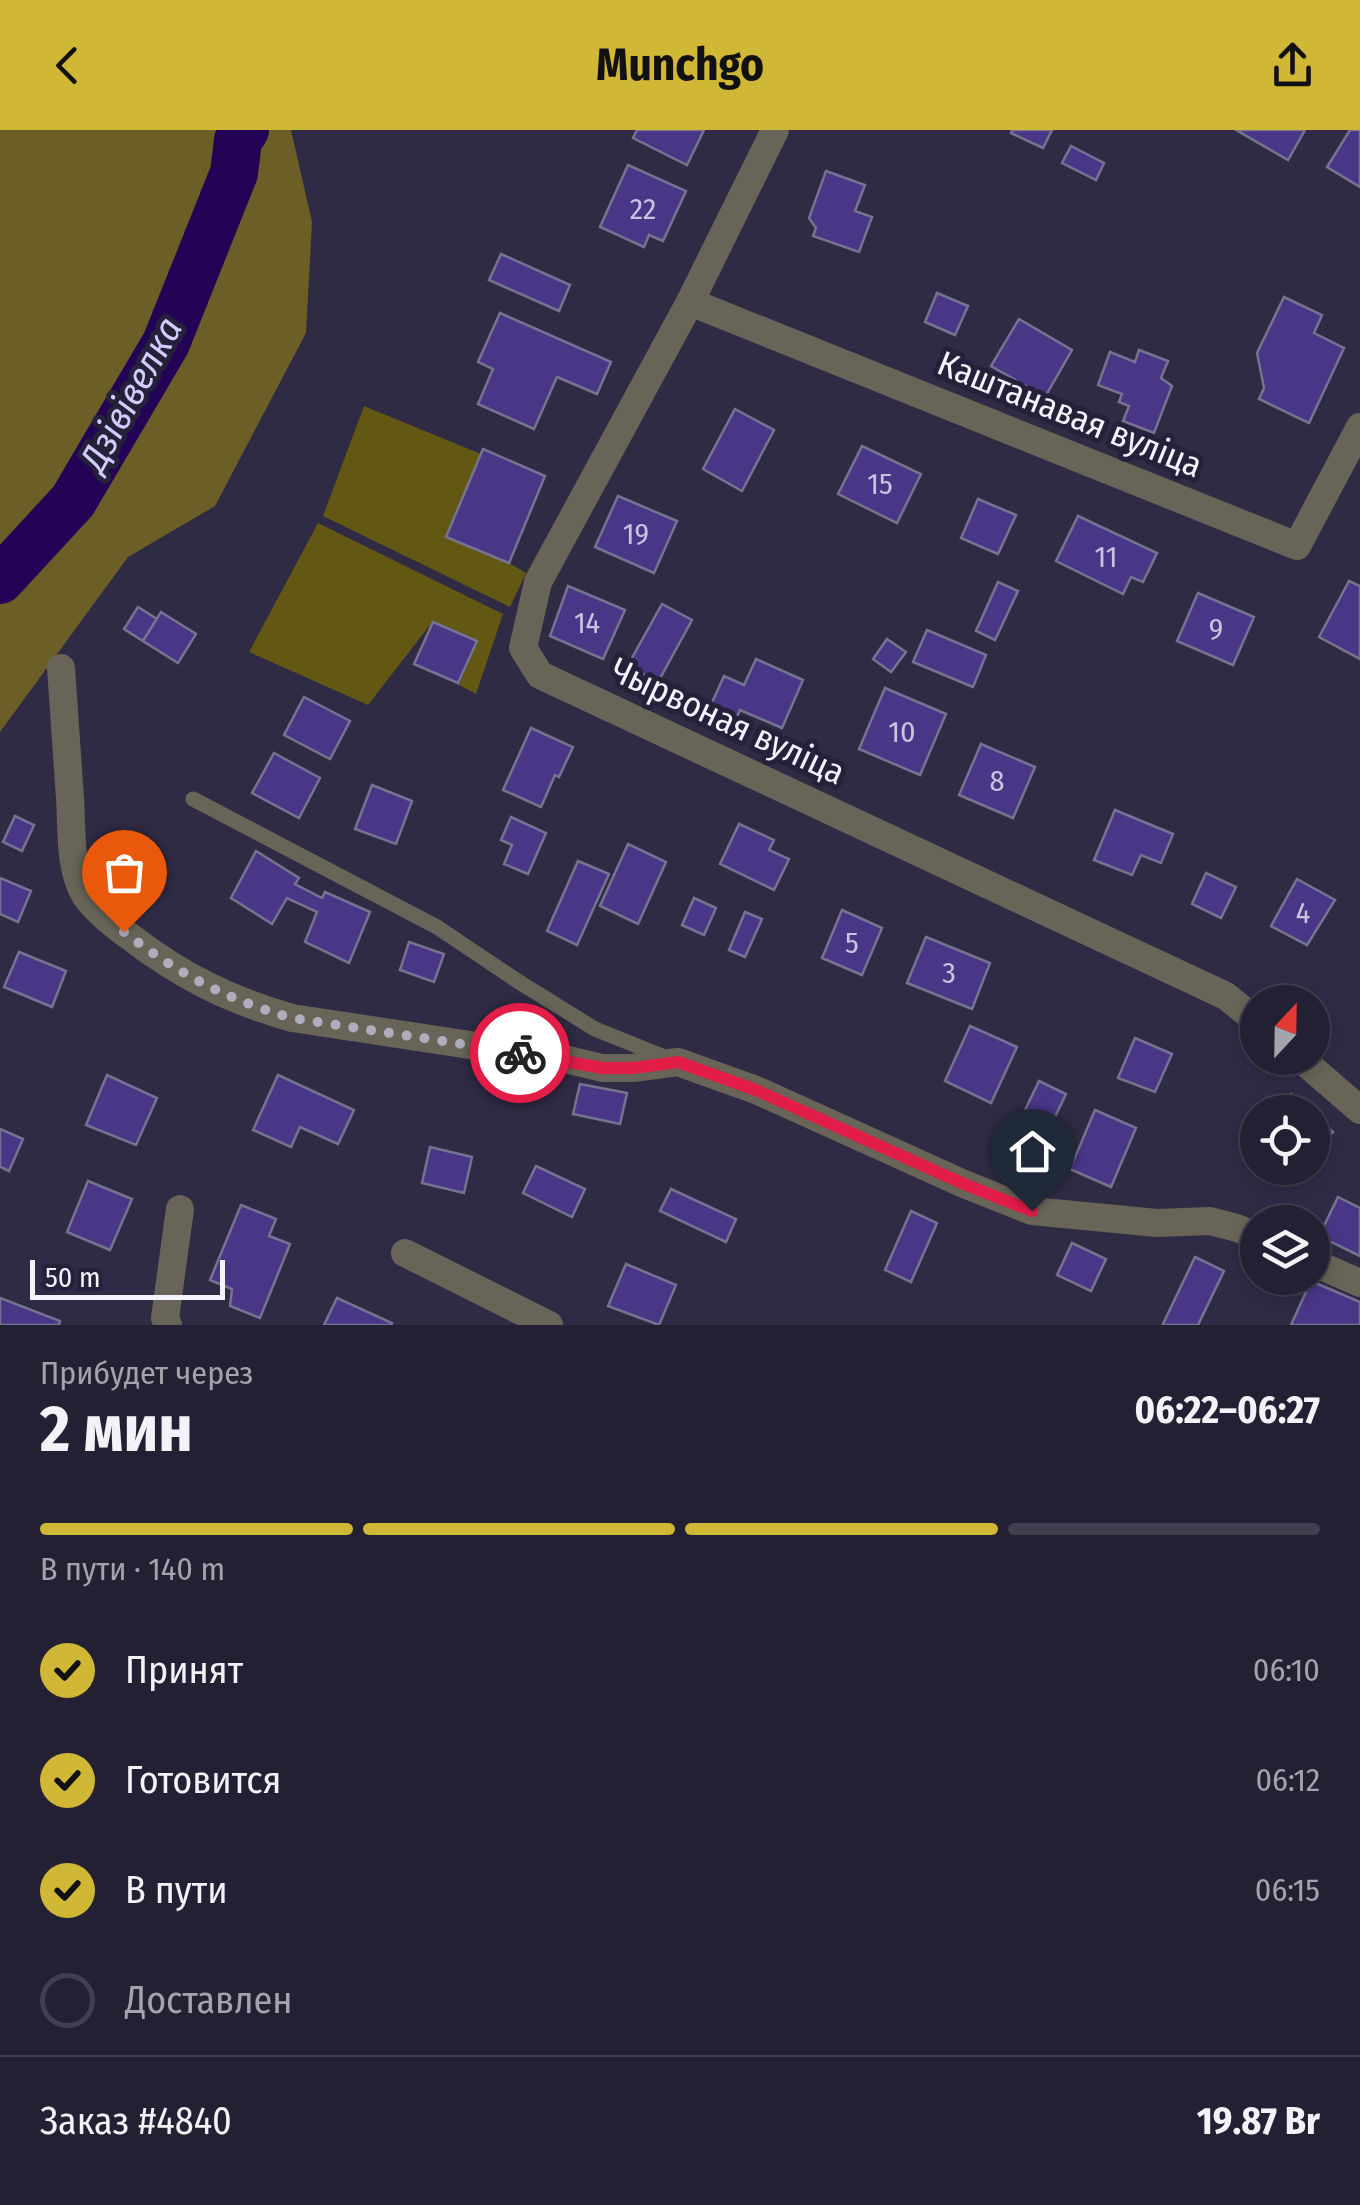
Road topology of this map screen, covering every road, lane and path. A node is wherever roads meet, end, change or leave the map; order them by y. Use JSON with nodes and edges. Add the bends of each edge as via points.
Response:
{"nodes":[{"id":1,"x":775,"y":130,"type":"edge"},
{"id":2,"x":690,"y":302,"type":"junction"},
{"id":3,"x":1360,"y":427,"type":"edge"},
{"id":4,"x":60,"y":668,"type":"dead end"},
{"id":5,"x":193,"y":799,"type":"dead end"},
{"id":6,"x":1240,"y":1007,"type":"edge"},
{"id":7,"x":678,"y":1062,"type":"junction"},
{"id":8,"x":1320,"y":1075,"type":"edge"},
{"id":9,"x":1360,"y":1110,"type":"edge"},
{"id":10,"x":180,"y":1209,"type":"dead end"},
{"id":11,"x":1240,"y":1229,"type":"edge"},
{"id":12,"x":405,"y":1253,"type":"dead end"},
{"id":13,"x":1330,"y":1270,"type":"edge"},
{"id":14,"x":1360,"y":1283,"type":"edge"},
{"id":15,"x":168,"y":1325,"type":"edge"},
{"id":16,"x":549,"y":1325,"type":"edge"}],
"edges":[{"from":1,"to":2,"type":"street","name":"Чырвоная вуліца"},
{"from":2,"to":3,"type":"street","name":"Каштанавая вуліца","via":[[1297,546]]},
{"from":2,"to":6,"type":"street","name":"Чырвоная вуліца","via":[[538,582],[523,648],[540,675]]},
{"from":4,"to":7,"type":"street","via":[[74,862],[85,894],[106,918],[176,969],[230,998],[292,1018],[602,1068]]},
{"from":5,"to":7,"type":"lane","via":[[437,927],[595,1029]]},
{"from":7,"to":11,"type":"street","via":[[1032,1211]]},
{"from":8,"to":9,"type":"street"},
{"from":10,"to":15,"type":"street"},
{"from":12,"to":16,"type":"street"},
{"from":13,"to":14,"type":"street"}]}
